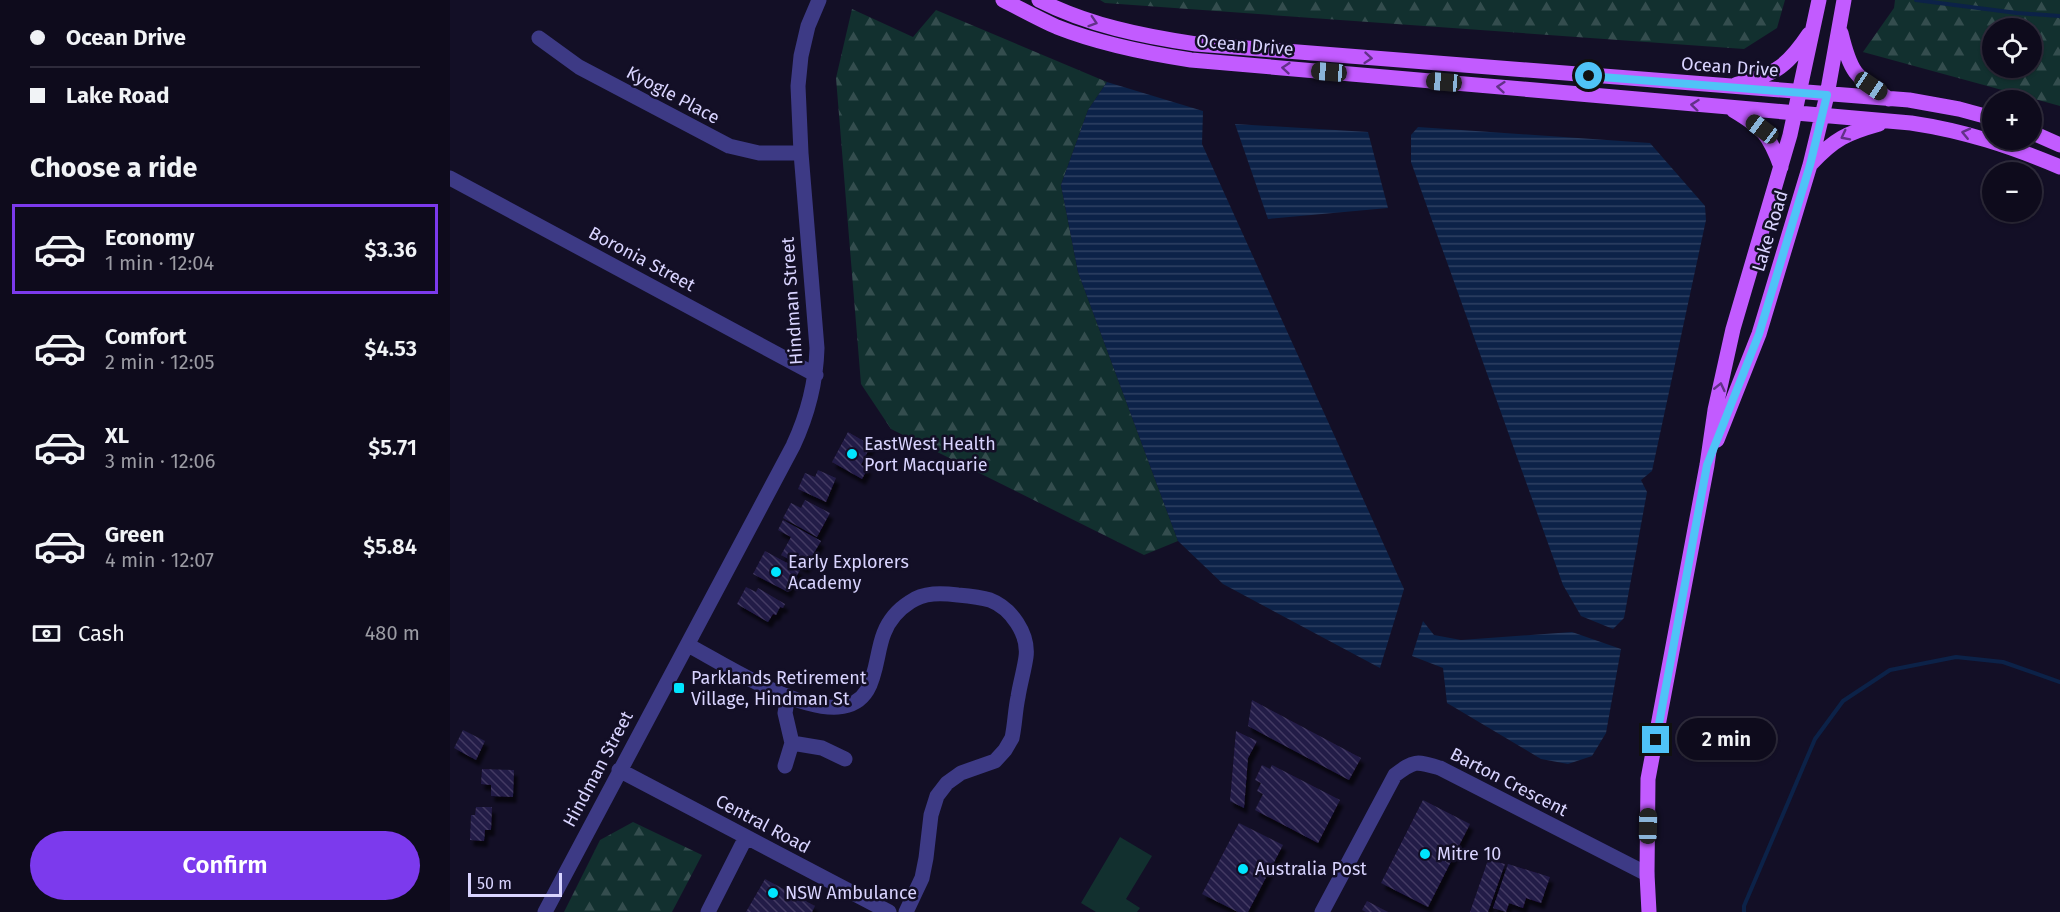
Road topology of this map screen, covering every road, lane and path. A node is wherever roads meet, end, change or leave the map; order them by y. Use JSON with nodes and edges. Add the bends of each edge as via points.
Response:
{"nodes":[{"id":1,"x":819,"y":0,"type":"edge"},
{"id":2,"x":1003,"y":0,"type":"edge"},
{"id":3,"x":1039,"y":0,"type":"edge"},
{"id":4,"x":1818,"y":2,"type":"edge"},
{"id":5,"x":1843,"y":5,"type":"edge"},
{"id":6,"x":1839,"y":27,"type":"junction"},
{"id":7,"x":1813,"y":28,"type":"junction"},
{"id":8,"x":539,"y":38,"type":"dead end"},
{"id":9,"x":1730,"y":87,"type":"junction"},
{"id":10,"x":1800,"y":92,"type":"junction"},
{"id":11,"x":1827,"y":95,"type":"junction"},
{"id":12,"x":1890,"y":99,"type":"junction"},
{"id":13,"x":1731,"y":108,"type":"junction"},
{"id":14,"x":1795,"y":114,"type":"junction"},
{"id":15,"x":1822,"y":116,"type":"junction"},
{"id":16,"x":1982,"y":116,"type":"edge"},
{"id":17,"x":1888,"y":121,"type":"junction"},
{"id":18,"x":2042,"y":137,"type":"edge"},
{"id":19,"x":2060,"y":145,"type":"edge"},
{"id":20,"x":801,"y":153,"type":"junction"},
{"id":21,"x":1810,"y":165,"type":"junction"},
{"id":22,"x":1781,"y":167,"type":"junction"},
{"id":23,"x":2060,"y":167,"type":"edge"},
{"id":24,"x":450,"y":178,"type":"edge"},
{"id":25,"x":816,"y":375,"type":"junction"},
{"id":26,"x":1707,"y":465,"type":"junction"},
{"id":27,"x":688,"y":645,"type":"junction"},
{"id":28,"x":788,"y":696,"type":"junction"},
{"id":29,"x":792,"y":743,"type":"junction"},
{"id":30,"x":845,"y":759,"type":"dead end"},
{"id":31,"x":785,"y":766,"type":"dead end"},
{"id":32,"x":619,"y":770,"type":"junction"},
{"id":33,"x":746,"y":837,"type":"junction"},
{"id":34,"x":1647,"y":874,"type":"junction"},
{"id":35,"x":544,"y":912,"type":"edge"},
{"id":36,"x":708,"y":912,"type":"edge"},
{"id":37,"x":889,"y":912,"type":"edge"},
{"id":38,"x":906,"y":912,"type":"edge"},
{"id":39,"x":1322,"y":912,"type":"edge"},
{"id":40,"x":1649,"y":912,"type":"edge"}],
"edges":[{"from":1,"to":20,"type":"street","name":"Hindman Street","via":[[801,57]]},
{"from":13,"to":2,"type":"main road","name":"Ocean Drive","one_way":true,"via":[[1191,60],[1094,40]]},
{"from":3,"to":9,"type":"main road","name":"Ocean Drive","one_way":true,"via":[[1063,13],[1126,32],[1196,44]]},
{"from":4,"to":7,"type":"main road","name":"Lake Road"},
{"from":5,"to":6,"type":"main road","name":"Lake Road"},
{"from":6,"to":11,"type":"main road","name":"Lake Road"},
{"from":6,"to":12,"type":"main road","via":[[1854,72]]},
{"from":7,"to":9,"type":"main road","via":[[1775,71]]},
{"from":7,"to":10,"type":"main road","name":"Lake Road"},
{"from":8,"to":20,"type":"street","name":"Kyogle Place","via":[[579,67],[729,146],[759,153]]},
{"from":9,"to":10,"type":"main road","name":"Ocean Drive"},
{"from":10,"to":11,"type":"main road","name":"Ocean Drive"},
{"from":10,"to":14,"type":"main road","name":"Lake Road"},
{"from":11,"to":12,"type":"main road","name":"Ocean Drive"},
{"from":11,"to":15,"type":"main road","name":"Lake Road"},
{"from":12,"to":16,"type":"main road","name":"Ocean Drive","via":[[1930,103]]},
{"from":13,"to":14,"type":"main road","name":"Ocean Drive"},
{"from":13,"to":22,"type":"main road","via":[[1768,136]]},
{"from":14,"to":15,"type":"main road","name":"Ocean Drive"},
{"from":14,"to":22,"type":"main road","name":"Lake Road"},
{"from":15,"to":17,"type":"main road","name":"Ocean Drive"},
{"from":15,"to":21,"type":"main road","name":"Lake Road"},
{"from":17,"to":21,"type":"main road","one_way":true,"via":[[1836,140]]},
{"from":23,"to":17,"type":"main road","name":"Ocean Drive","one_way":true,"via":[[1981,137]]},
{"from":18,"to":19,"type":"main road"},
{"from":20,"to":25,"type":"street","name":"Hindman Street"},
{"from":21,"to":26,"type":"main road","name":"Lake Road","via":[[1759,334]]},
{"from":26,"to":22,"type":"main road","name":"Lake Road","one_way":true,"via":[[1733,329]]},
{"from":24,"to":25,"type":"street","name":"Boronia Street"},
{"from":25,"to":27,"type":"street","name":"Hindman Street","via":[[804,422],[793,446]]},
{"from":26,"to":34,"type":"main road","name":"Lake Road","via":[[1648,779]]},
{"from":27,"to":28,"type":"street"},
{"from":27,"to":32,"type":"street","name":"Hindman Street"},
{"from":28,"to":29,"type":"street","via":[[785,712]]},
{"from":28,"to":38,"type":"street","via":[[838,707],[862,696],[871,684],[884,632],[891,620],[912,600],[925,595],[944,593],[991,600],[1017,622],[1027,651],[1012,738],[995,761],[962,773],[937,796],[922,878]]},
{"from":29,"to":30,"type":"street","via":[[822,747]]},
{"from":29,"to":31,"type":"street"},
{"from":32,"to":33,"type":"street","name":"Central Road"},
{"from":32,"to":35,"type":"street","name":"Hindman Street"},
{"from":33,"to":36,"type":"street"},
{"from":33,"to":37,"type":"street","name":"Central Road"},
{"from":34,"to":39,"type":"street","name":"Barton Crescent","via":[[1440,768],[1411,763],[1395,775]]},
{"from":34,"to":40,"type":"main road","name":"Lake Road"}]}
